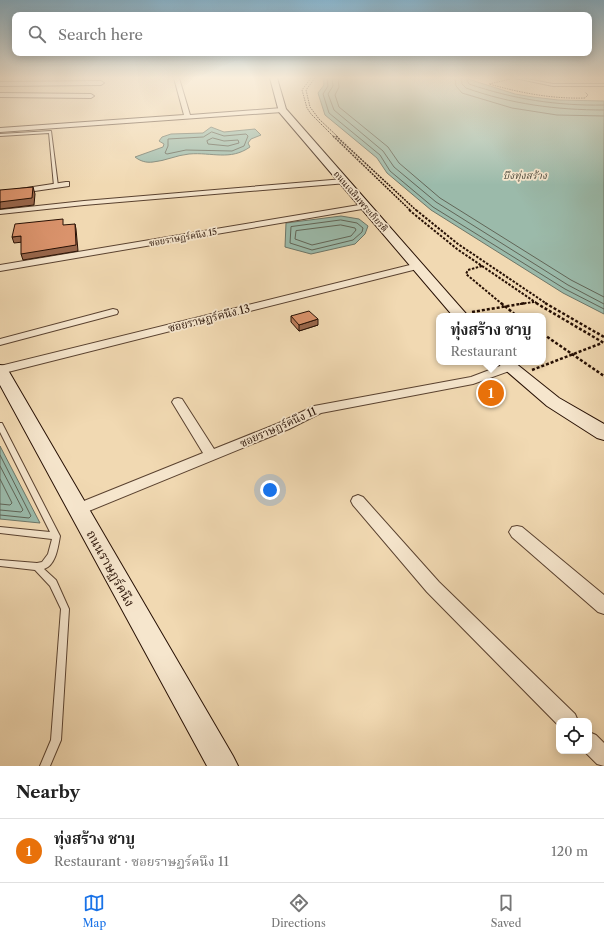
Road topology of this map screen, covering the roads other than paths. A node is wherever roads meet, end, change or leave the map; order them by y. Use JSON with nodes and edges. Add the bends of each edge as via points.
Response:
{"nodes":[{"id":1,"x":223,"y":114,"type":"edge"},
{"id":2,"x":285,"y":114,"type":"edge"},
{"id":3,"x":187,"y":116,"type":"joint"},
{"id":4,"x":0,"y":130,"type":"edge"},
{"id":5,"x":0,"y":135,"type":"edge"},
{"id":6,"x":344,"y":181,"type":"junction"},
{"id":7,"x":66,"y":184,"type":"dead end"},
{"id":8,"x":56,"y":186,"type":"junction"},
{"id":9,"x":0,"y":194,"type":"edge"},
{"id":10,"x":366,"y":206,"type":"junction"},
{"id":11,"x":0,"y":212,"type":"edge"},
{"id":12,"x":418,"y":266,"type":"junction"},
{"id":13,"x":0,"y":268,"type":"edge"},
{"id":14,"x":113,"y":312,"type":"dead end"},
{"id":15,"x":459,"y":313,"type":"edge"},
{"id":16,"x":0,"y":342,"type":"edge"},
{"id":17,"x":510,"y":368,"type":"edge"},
{"id":18,"x":0,"y":370,"type":"edge"},
{"id":19,"x":178,"y":402,"type":"dead end"},
{"id":20,"x":0,"y":425,"type":"edge"},
{"id":21,"x":604,"y":433,"type":"edge"},
{"id":22,"x":212,"y":456,"type":"junction"},
{"id":23,"x":358,"y":501,"type":"dead end"},
{"id":24,"x":79,"y":509,"type":"junction"},
{"id":25,"x":0,"y":530,"type":"edge"},
{"id":26,"x":517,"y":532,"type":"dead end"},
{"id":27,"x":56,"y":536,"type":"junction"},
{"id":28,"x":0,"y":563,"type":"edge"},
{"id":29,"x":37,"y":567,"type":"junction"},
{"id":30,"x":604,"y":606,"type":"edge"},
{"id":31,"x":565,"y":718,"type":"edge"},
{"id":32,"x":592,"y":745,"type":"edge"},
{"id":33,"x":604,"y":756,"type":"edge"},
{"id":34,"x":45,"y":766,"type":"edge"},
{"id":35,"x":223,"y":766,"type":"edge"}],
"edges":[{"from":1,"to":3,"type":"street"},
{"from":2,"to":6,"type":"street","name":"ถนนเฉลิมพระเกียรติ"},
{"from":3,"to":4,"type":"street"},
{"from":5,"to":8,"type":"lane","via":[[50,132]]},
{"from":6,"to":10,"type":"street","name":"ถนนเฉลิมพระเกียรติ"},
{"from":6,"to":11,"type":"street"},
{"from":7,"to":8,"type":"street"},
{"from":8,"to":9,"type":"street"},
{"from":10,"to":12,"type":"street","name":"ถนนเฉลิมพระเกียรติ"},
{"from":10,"to":13,"type":"street","name":"ซอยราษฏร์คนึง 15"},
{"from":12,"to":15,"type":"street","name":"ถนนเฉลิมพระเกียรติ"},
{"from":12,"to":18,"type":"street","name":"ซอยราษฏร์คนึง 13"},
{"from":14,"to":16,"type":"street"},
{"from":17,"to":21,"type":"street","via":[[553,402]]},
{"from":17,"to":22,"type":"street","name":"ซอยราษฏร์คนึง 11","via":[[473,380],[318,409]]},
{"from":18,"to":24,"type":"street","name":"ถนนราษฏร์คนึง"},
{"from":19,"to":22,"type":"street"},
{"from":20,"to":27,"type":"lane"},
{"from":22,"to":24,"type":"street","name":"ซอยราษฏร์คนึง 11"},
{"from":23,"to":31,"type":"street","via":[[433,587]]},
{"from":24,"to":35,"type":"street","name":"ถนนราษฏร์คนึง"},
{"from":25,"to":27,"type":"lane"},
{"from":26,"to":30,"type":"street"},
{"from":27,"to":29,"type":"lane","via":[[52,555],[45,565]]},
{"from":28,"to":29,"type":"lane"},
{"from":29,"to":34,"type":"lane","via":[[53,583],[65,609],[56,740]]},
{"from":32,"to":33,"type":"street"}]}
